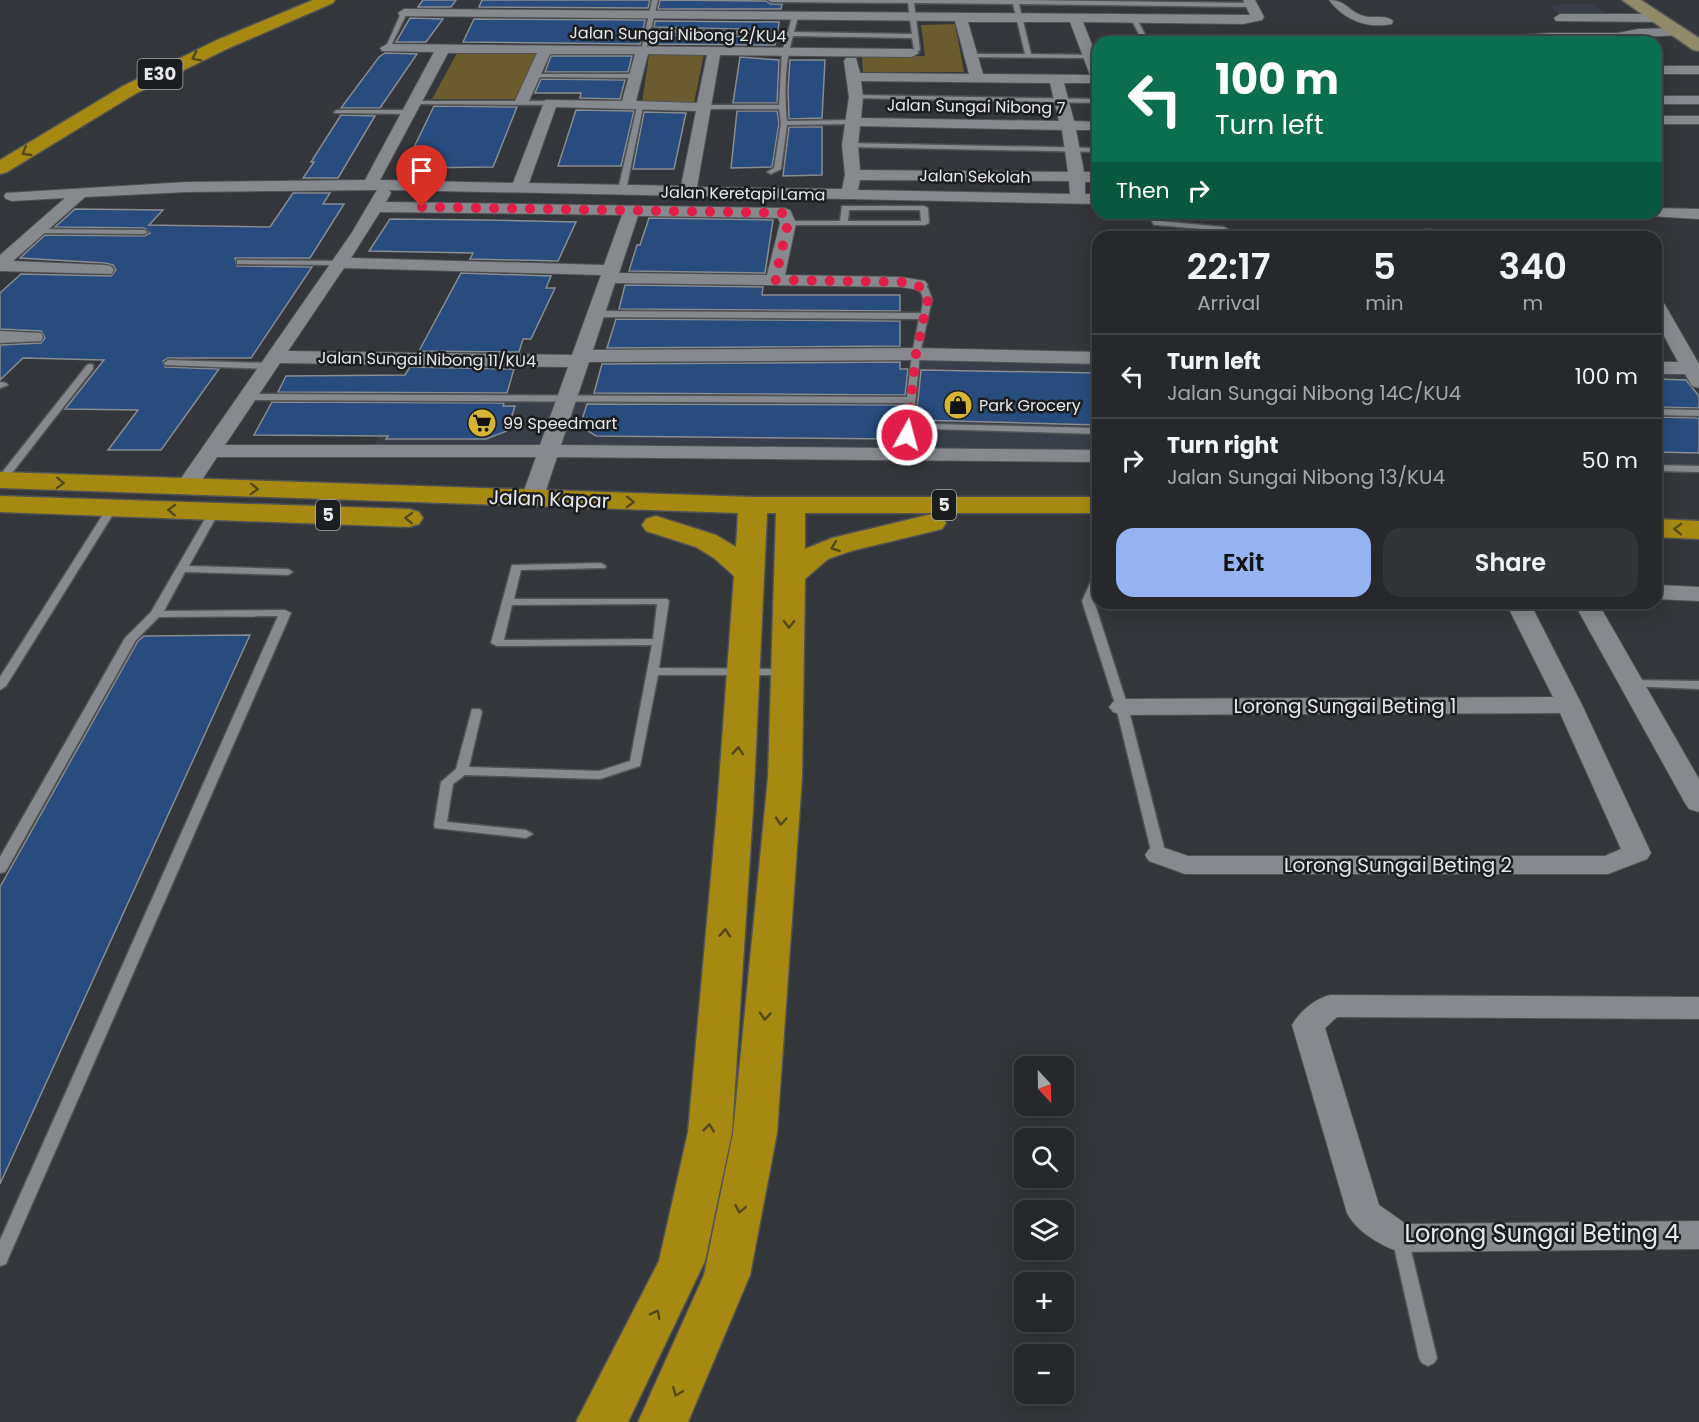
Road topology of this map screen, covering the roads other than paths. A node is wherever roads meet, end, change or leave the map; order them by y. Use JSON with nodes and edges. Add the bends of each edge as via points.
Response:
{"nodes":[{"id":1,"x":297,"y":0,"type":"edge"},
{"id":2,"x":327,"y":0,"type":"edge"},
{"id":3,"x":411,"y":0,"type":"edge"},
{"id":4,"x":655,"y":0,"type":"edge"},
{"id":5,"x":771,"y":0,"type":"edge"},
{"id":6,"x":786,"y":0,"type":"edge"},
{"id":7,"x":1335,"y":0,"type":"edge"},
{"id":8,"x":1630,"y":0,"type":"edge"},
{"id":9,"x":911,"y":1,"type":"edge"},
{"id":10,"x":1016,"y":1,"type":"edge"},
{"id":11,"x":1250,"y":2,"type":"edge"},
{"id":12,"x":404,"y":13,"type":"junction"},
{"id":13,"x":650,"y":15,"type":"junction"},
{"id":14,"x":790,"y":17,"type":"junction"},
{"id":15,"x":960,"y":17,"type":"junction"},
{"id":16,"x":913,"y":18,"type":"junction"},
{"id":17,"x":1020,"y":18,"type":"junction"},
{"id":18,"x":1560,"y":18,"type":"dead end"},
{"id":19,"x":1658,"y":18,"type":"junction"},
{"id":20,"x":1689,"y":18,"type":"dead end"},
{"id":21,"x":1075,"y":19,"type":"junction"},
{"id":22,"x":1134,"y":19,"type":"junction"},
{"id":23,"x":1196,"y":20,"type":"junction"},
{"id":24,"x":1387,"y":21,"type":"dead end"},
{"id":25,"x":649,"y":31,"type":"junction"},
{"id":26,"x":1679,"y":32,"type":"junction"},
{"id":27,"x":790,"y":34,"type":"junction"},
{"id":28,"x":1203,"y":35,"type":"dead end"},
{"id":29,"x":914,"y":36,"type":"junction"},
{"id":30,"x":1143,"y":36,"type":"edge"},
{"id":31,"x":1626,"y":36,"type":"edge"},
{"id":32,"x":1699,"y":46,"type":"edge"},
{"id":33,"x":387,"y":48,"type":"joint"},
{"id":34,"x":443,"y":49,"type":"junction"},
{"id":35,"x":545,"y":50,"type":"junction"},
{"id":36,"x":643,"y":50,"type":"junction"},
{"id":37,"x":714,"y":51,"type":"junction"},
{"id":38,"x":786,"y":52,"type":"junction"},
{"id":39,"x":851,"y":52,"type":"junction"},
{"id":40,"x":912,"y":53,"type":"joint"},
{"id":41,"x":972,"y":56,"type":"junction"},
{"id":42,"x":1090,"y":56,"type":"junction"},
{"id":43,"x":1029,"y":57,"type":"junction"},
{"id":44,"x":1092,"y":62,"type":"edge"},
{"id":45,"x":1662,"y":70,"type":"edge"},
{"id":46,"x":1699,"y":70,"type":"edge"},
{"id":47,"x":535,"y":76,"type":"junction"},
{"id":48,"x":637,"y":76,"type":"junction"},
{"id":49,"x":853,"y":77,"type":"junction"},
{"id":50,"x":977,"y":78,"type":"junction"},
{"id":51,"x":1056,"y":78,"type":"junction"},
{"id":52,"x":1092,"y":78,"type":"edge"},
{"id":53,"x":856,"y":97,"type":"junction"},
{"id":54,"x":1062,"y":100,"type":"junction"},
{"id":55,"x":1662,"y":100,"type":"edge"},
{"id":56,"x":1699,"y":100,"type":"edge"},
{"id":57,"x":522,"y":101,"type":"junction"},
{"id":58,"x":1092,"y":101,"type":"edge"},
{"id":59,"x":550,"y":103,"type":"junction"},
{"id":60,"x":634,"y":106,"type":"junction"},
{"id":61,"x":413,"y":107,"type":"junction"},
{"id":62,"x":705,"y":107,"type":"junction"},
{"id":63,"x":782,"y":107,"type":"junction"},
{"id":64,"x":337,"y":112,"type":"dead end"},
{"id":65,"x":1662,"y":120,"type":"edge"},
{"id":66,"x":1699,"y":120,"type":"edge"},
{"id":67,"x":854,"y":122,"type":"junction"},
{"id":68,"x":784,"y":123,"type":"junction"},
{"id":69,"x":1069,"y":125,"type":"junction"},
{"id":70,"x":1092,"y":126,"type":"edge"},
{"id":71,"x":850,"y":145,"type":"junction"},
{"id":72,"x":1074,"y":150,"type":"junction"},
{"id":73,"x":1092,"y":150,"type":"edge"},
{"id":74,"x":1,"y":161,"type":"edge"},
{"id":75,"x":771,"y":172,"type":"dead end"},
{"id":76,"x":853,"y":175,"type":"junction"},
{"id":77,"x":1076,"y":177,"type":"junction"},
{"id":78,"x":1092,"y":177,"type":"edge"},
{"id":79,"x":379,"y":185,"type":"junction"},
{"id":80,"x":519,"y":189,"type":"junction"},
{"id":81,"x":622,"y":190,"type":"junction"},
{"id":82,"x":688,"y":192,"type":"junction"},
{"id":83,"x":80,"y":194,"type":"junction"},
{"id":84,"x":850,"y":195,"type":"junction"},
{"id":85,"x":12,"y":196,"type":"dead end"},
{"id":86,"x":1079,"y":199,"type":"junction"},
{"id":87,"x":1092,"y":200,"type":"edge"},
{"id":88,"x":375,"y":207,"type":"junction"},
{"id":89,"x":632,"y":209,"type":"junction"},
{"id":90,"x":1662,"y":213,"type":"edge"},
{"id":91,"x":1699,"y":214,"type":"edge"},
{"id":92,"x":1155,"y":219,"type":"edge"},
{"id":93,"x":788,"y":223,"type":"junction"},
{"id":94,"x":844,"y":223,"type":"junction"},
{"id":95,"x":1224,"y":229,"type":"dead end"},
{"id":96,"x":37,"y":231,"type":"junction"},
{"id":97,"x":144,"y":232,"type":"dead end"},
{"id":98,"x":240,"y":262,"type":"dead end"},
{"id":99,"x":339,"y":263,"type":"junction"},
{"id":100,"x":0,"y":265,"type":"edge"},
{"id":101,"x":105,"y":270,"type":"dead end"},
{"id":102,"x":609,"y":274,"type":"junction"},
{"id":103,"x":775,"y":280,"type":"junction"},
{"id":104,"x":919,"y":285,"type":"joint"},
{"id":105,"x":595,"y":314,"type":"junction"},
{"id":106,"x":924,"y":316,"type":"junction"},
{"id":107,"x":1662,"y":316,"type":"edge"},
{"id":108,"x":0,"y":337,"type":"edge"},
{"id":109,"x":34,"y":338,"type":"dead end"},
{"id":110,"x":916,"y":354,"type":"junction"},
{"id":111,"x":580,"y":358,"type":"junction"},
{"id":112,"x":1092,"y":358,"type":"edge"},
{"id":113,"x":272,"y":362,"type":"junction"},
{"id":114,"x":168,"y":363,"type":"dead end"},
{"id":115,"x":90,"y":367,"type":"dead end"},
{"id":116,"x":1662,"y":369,"type":"edge"},
{"id":117,"x":1696,"y":375,"type":"edge"},
{"id":118,"x":247,"y":397,"type":"junction"},
{"id":119,"x":565,"y":400,"type":"junction"},
{"id":120,"x":912,"y":400,"type":"junction"},
{"id":121,"x":1662,"y":412,"type":"edge"},
{"id":122,"x":1699,"y":413,"type":"edge"},
{"id":123,"x":933,"y":427,"type":"dead end"},
{"id":124,"x":1092,"y":431,"type":"edge"},
{"id":125,"x":210,"y":451,"type":"junction"},
{"id":126,"x":548,"y":451,"type":"junction"},
{"id":127,"x":905,"y":453,"type":"junction"},
{"id":128,"x":1092,"y":456,"type":"edge"},
{"id":129,"x":1662,"y":468,"type":"edge"},
{"id":130,"x":1699,"y":469,"type":"edge"},
{"id":131,"x":186,"y":487,"type":"junction"},
{"id":132,"x":0,"y":488,"type":"edge"},
{"id":133,"x":532,"y":499,"type":"junction"},
{"id":134,"x":1092,"y":505,"type":"edge"},
{"id":135,"x":112,"y":508,"type":"junction"},
{"id":136,"x":1662,"y":509,"type":"edge"},
{"id":137,"x":1699,"y":511,"type":"edge"},
{"id":138,"x":214,"y":512,"type":"junction"},
{"id":139,"x":752,"y":515,"type":"junction"},
{"id":140,"x":790,"y":515,"type":"junction"},
{"id":141,"x":1092,"y":522,"type":"edge"},
{"id":142,"x":932,"y":523,"type":"junction"},
{"id":143,"x":656,"y":525,"type":"junction"},
{"id":144,"x":1662,"y":528,"type":"edge"},
{"id":145,"x":1699,"y":530,"type":"edge"},
{"id":146,"x":601,"y":566,"type":"dead end"},
{"id":147,"x":183,"y":569,"type":"junction"},
{"id":148,"x":288,"y":572,"type":"dead end"},
{"id":149,"x":750,"y":574,"type":"junction"},
{"id":150,"x":790,"y":576,"type":"junction"},
{"id":151,"x":1092,"y":591,"type":"edge"},
{"id":152,"x":1662,"y":592,"type":"edge"},
{"id":153,"x":1699,"y":594,"type":"edge"},
{"id":154,"x":508,"y":602,"type":"junction"},
{"id":155,"x":1521,"y":609,"type":"edge"},
{"id":156,"x":1589,"y":609,"type":"edge"},
{"id":157,"x":156,"y":614,"type":"junction"},
{"id":158,"x":658,"y":642,"type":"junction"},
{"id":159,"x":653,"y":671,"type":"junction"},
{"id":160,"x":743,"y":672,"type":"junction"},
{"id":161,"x":788,"y":672,"type":"junction"},
{"id":162,"x":1632,"y":684,"type":"junction"},
{"id":163,"x":0,"y":686,"type":"edge"},
{"id":164,"x":1699,"y":686,"type":"edge"},
{"id":165,"x":1569,"y":705,"type":"junction"},
{"id":166,"x":1122,"y":707,"type":"junction"},
{"id":167,"x":476,"y":712,"type":"dead end"},
{"id":168,"x":462,"y":771,"type":"junction"},
{"id":169,"x":1695,"y":790,"type":"edge"},
{"id":170,"x":526,"y":834,"type":"dead end"},
{"id":171,"x":1159,"y":855,"type":"joint"},
{"id":172,"x":0,"y":869,"type":"edge"},
{"id":173,"x":1699,"y":1008,"type":"edge"},
{"id":174,"x":1699,"y":1235,"type":"edge"},
{"id":175,"x":1400,"y":1238,"type":"junction"},
{"id":176,"x":0,"y":1259,"type":"edge"},
{"id":177,"x":1428,"y":1358,"type":"dead end"},
{"id":178,"x":601,"y":1422,"type":"edge"},
{"id":179,"x":663,"y":1422,"type":"edge"}],
"edges":[{"from":1,"to":74,"type":"highway","number":"E30","via":[[99,88]]},
{"from":2,"to":74,"type":"highway","number":"E30","one_way":true,"via":[[129,90]]},
{"from":3,"to":12,"type":"street"},
{"from":4,"to":13,"type":"lane"},
{"from":5,"to":6,"type":"lane"},
{"from":6,"to":9,"type":"lane"},
{"from":6,"to":14,"type":"lane"},
{"from":7,"to":24,"type":"street","via":[[1354,17]]},
{"from":8,"to":19,"type":"street"},
{"from":9,"to":10,"type":"lane"},
{"from":9,"to":16,"type":"lane"},
{"from":10,"to":11,"type":"lane"},
{"from":10,"to":17,"type":"lane"},
{"from":11,"to":23,"type":"street","via":[[1258,17],[1253,20]]},
{"from":12,"to":13,"type":"street"},
{"from":12,"to":33,"type":"lane"},
{"from":13,"to":14,"type":"street"},
{"from":13,"to":25,"type":"lane"},
{"from":14,"to":16,"type":"street"},
{"from":14,"to":27,"type":"lane"},
{"from":15,"to":16,"type":"street"},
{"from":15,"to":17,"type":"street"},
{"from":15,"to":41,"type":"street"},
{"from":16,"to":29,"type":"lane"},
{"from":17,"to":21,"type":"street"},
{"from":17,"to":43,"type":"lane"},
{"from":18,"to":19,"type":"street"},
{"from":19,"to":20,"type":"street"},
{"from":19,"to":26,"type":"street"},
{"from":21,"to":22,"type":"street"},
{"from":21,"to":42,"type":"street"},
{"from":22,"to":23,"type":"street"},
{"from":22,"to":30,"type":"lane"},
{"from":23,"to":28,"type":"street"},
{"from":25,"to":27,"type":"lane"},
{"from":25,"to":36,"type":"lane"},
{"from":26,"to":31,"type":"street"},
{"from":26,"to":32,"type":"street"},
{"from":27,"to":29,"type":"lane"},
{"from":27,"to":38,"type":"lane"},
{"from":29,"to":40,"type":"lane","via":[[917,50]]},
{"from":33,"to":34,"type":"street","name":"Jalan Sungai Nibong 2/KU4"},
{"from":34,"to":35,"type":"street","name":"Jalan Sungai Nibong 2/KU4"},
{"from":34,"to":61,"type":"street"},
{"from":35,"to":36,"type":"street","name":"Jalan Sungai Nibong 2/KU4"},
{"from":35,"to":47,"type":"street"},
{"from":36,"to":37,"type":"street","name":"Jalan Sungai Nibong 2/KU4"},
{"from":36,"to":48,"type":"street"},
{"from":37,"to":38,"type":"street","name":"Jalan Sungai Nibong 2/KU4"},
{"from":37,"to":62,"type":"street"},
{"from":38,"to":39,"type":"street","name":"Jalan Sungai Nibong 2/KU4"},
{"from":38,"to":63,"type":"lane"},
{"from":39,"to":40,"type":"street","name":"Jalan Sungai Nibong 2/KU4"},
{"from":39,"to":49,"type":"street"},
{"from":41,"to":43,"type":"lane"},
{"from":41,"to":50,"type":"street"},
{"from":42,"to":43,"type":"lane"},
{"from":42,"to":44,"type":"street"},
{"from":45,"to":46,"type":"street"},
{"from":47,"to":48,"type":"lane"},
{"from":47,"to":57,"type":"street"},
{"from":48,"to":60,"type":"street"},
{"from":49,"to":50,"type":"street"},
{"from":49,"to":53,"type":"street"},
{"from":50,"to":51,"type":"street"},
{"from":51,"to":52,"type":"street"},
{"from":51,"to":54,"type":"street"},
{"from":53,"to":54,"type":"lane"},
{"from":53,"to":67,"type":"street"},
{"from":54,"to":58,"type":"lane"},
{"from":54,"to":69,"type":"street"},
{"from":55,"to":56,"type":"street"},
{"from":57,"to":59,"type":"lane"},
{"from":57,"to":61,"type":"lane"},
{"from":59,"to":60,"type":"street"},
{"from":59,"to":80,"type":"street"},
{"from":60,"to":62,"type":"street"},
{"from":60,"to":81,"type":"lane"},
{"from":61,"to":64,"type":"lane"},
{"from":61,"to":79,"type":"street"},
{"from":62,"to":63,"type":"lane"},
{"from":62,"to":82,"type":"street"},
{"from":63,"to":68,"type":"lane"},
{"from":65,"to":66,"type":"street"},
{"from":67,"to":68,"type":"lane"},
{"from":67,"to":69,"type":"street","name":"Jalan Sungai Nibong 7"},
{"from":67,"to":71,"type":"street"},
{"from":68,"to":75,"type":"lane","via":[[777,169]]},
{"from":69,"to":70,"type":"street","name":"Jalan Sungai Nibong 7"},
{"from":69,"to":72,"type":"street"},
{"from":71,"to":72,"type":"lane"},
{"from":71,"to":76,"type":"street"},
{"from":72,"to":73,"type":"lane"},
{"from":72,"to":77,"type":"street"},
{"from":76,"to":77,"type":"street","name":"Jalan Sekolah"},
{"from":76,"to":84,"type":"street"},
{"from":77,"to":78,"type":"street","name":"Jalan Sekolah"},
{"from":77,"to":86,"type":"street"},
{"from":79,"to":80,"type":"street","name":"Jalan Keretapi Lama"},
{"from":79,"to":83,"type":"street","name":"Jalan Keretapi Lama","via":[[187,187]]},
{"from":79,"to":88,"type":"street"},
{"from":80,"to":81,"type":"street","name":"Jalan Keretapi Lama"},
{"from":81,"to":82,"type":"street","name":"Jalan Keretapi Lama"},
{"from":82,"to":84,"type":"street","name":"Jalan Keretapi Lama"},
{"from":83,"to":85,"type":"street","name":"Jalan Keretapi Lama"},
{"from":83,"to":96,"type":"street"},
{"from":84,"to":86,"type":"street","name":"Jalan Keretapi Lama"},
{"from":86,"to":87,"type":"street","name":"Jalan Keretapi Lama"},
{"from":88,"to":89,"type":"street"},
{"from":88,"to":99,"type":"street"},
{"from":89,"to":93,"type":"street","via":[[774,211],[784,213]]},
{"from":89,"to":102,"type":"street"},
{"from":90,"to":91,"type":"street"},
{"from":92,"to":95,"type":"lane","via":[[1157,223]]},
{"from":93,"to":94,"type":"lane"},
{"from":93,"to":103,"type":"street"},
{"from":94,"to":94,"type":"lane","via":[[925,223],[924,208],[845,208]]},
{"from":96,"to":97,"type":"lane"},
{"from":96,"to":100,"type":"street"},
{"from":98,"to":99,"type":"lane"},
{"from":99,"to":102,"type":"street"},
{"from":99,"to":113,"type":"street"},
{"from":100,"to":101,"type":"street"},
{"from":102,"to":103,"type":"street"},
{"from":102,"to":105,"type":"street"},
{"from":103,"to":104,"type":"street"},
{"from":104,"to":106,"type":"lane","via":[[928,299]]},
{"from":105,"to":106,"type":"lane"},
{"from":105,"to":111,"type":"street"},
{"from":106,"to":110,"type":"lane"},
{"from":107,"to":117,"type":"street"},
{"from":108,"to":109,"type":"street"},
{"from":110,"to":111,"type":"street","name":"Jalan Sungai Nibong 11/KU4"},
{"from":110,"to":112,"type":"street","name":"Jalan Sungai Nibong 11/KU4"},
{"from":110,"to":120,"type":"lane"},
{"from":111,"to":113,"type":"street","name":"Jalan Sungai Nibong 11/KU4"},
{"from":111,"to":119,"type":"street"},
{"from":113,"to":114,"type":"lane"},
{"from":113,"to":118,"type":"street"},
{"from":115,"to":132,"type":"lane"},
{"from":116,"to":117,"type":"street"},
{"from":118,"to":119,"type":"lane"},
{"from":118,"to":125,"type":"street"},
{"from":119,"to":120,"type":"lane"},
{"from":119,"to":126,"type":"street"},
{"from":120,"to":127,"type":"lane"},
{"from":121,"to":122,"type":"lane"},
{"from":123,"to":124,"type":"lane"},
{"from":125,"to":126,"type":"street"},
{"from":125,"to":131,"type":"street"},
{"from":126,"to":127,"type":"street"},
{"from":126,"to":133,"type":"street"},
{"from":127,"to":128,"type":"street"},
{"from":129,"to":130,"type":"lane"},
{"from":132,"to":131,"type":"highway","name":"Jalan Kapar","number":"5","one_way":true},
{"from":131,"to":133,"type":"highway","name":"Jalan Kapar","number":"5","one_way":true},
{"from":132,"to":135,"type":"highway","name":"Jalan Kapar","number":"5"},
{"from":133,"to":139,"type":"highway","name":"Jalan Kapar","number":"5","one_way":true},
{"from":134,"to":140,"type":"highway","name":"Jalan Kapar","number":"5"},
{"from":138,"to":135,"type":"highway","name":"Jalan Kapar","number":"5","one_way":true},
{"from":135,"to":163,"type":"lane"},
{"from":136,"to":137,"type":"highway"},
{"from":143,"to":138,"type":"highway","name":"Jalan Kapar","number":"5","one_way":true},
{"from":138,"to":147,"type":"lane"},
{"from":139,"to":140,"type":"highway","name":"Jalan Kapar","number":"5"},
{"from":139,"to":143,"type":"highway","name":"Jalan Kapar","number":"5"},
{"from":139,"to":149,"type":"highway"},
{"from":140,"to":142,"type":"highway","name":"Jalan Kapar","number":"5"},
{"from":140,"to":150,"type":"highway"},
{"from":141,"to":142,"type":"highway","name":"Jalan Kapar","number":"5"},
{"from":142,"to":150,"type":"highway","one_way":true,"via":[[842,544],[818,553]]},
{"from":143,"to":149,"type":"highway","via":[[706,541]]},
{"from":145,"to":144,"type":"highway","one_way":true},
{"from":146,"to":154,"type":"lane","via":[[516,567]]},
{"from":147,"to":148,"type":"lane"},
{"from":147,"to":157,"type":"lane"},
{"from":149,"to":160,"type":"highway"},
{"from":150,"to":161,"type":"highway","one_way":true},
{"from":151,"to":166,"type":"lane","via":[[1088,601]]},
{"from":152,"to":153,"type":"street"},
{"from":154,"to":158,"type":"lane","via":[[663,601]]},
{"from":154,"to":158,"type":"lane","via":[[497,643]]},
{"from":155,"to":165,"type":"street"},
{"from":156,"to":162,"type":"street"},
{"from":157,"to":172,"type":"lane","via":[[131,638]]},
{"from":157,"to":176,"type":"lane","via":[[285,613]]},
{"from":158,"to":159,"type":"lane"},
{"from":159,"to":160,"type":"lane"},
{"from":159,"to":168,"type":"lane","via":[[636,763],[600,775]]},
{"from":160,"to":161,"type":"lane"},
{"from":178,"to":160,"type":"highway","one_way":true,"via":[[682,1261],[710,1132]]},
{"from":161,"to":179,"type":"highway","one_way":true,"via":[[785,777],[755,1133],[727,1275]]},
{"from":162,"to":164,"type":"lane"},
{"from":162,"to":169,"type":"street"},
{"from":165,"to":166,"type":"street","name":"Lorong Sungai Beting 1"},
{"from":165,"to":171,"type":"street","name":"Lorong Sungai Beting 2","via":[[1637,854],[1608,865],[1185,866]]},
{"from":166,"to":171,"type":"lane"},
{"from":167,"to":168,"type":"lane"},
{"from":168,"to":170,"type":"lane","via":[[447,782],[440,825]]},
{"from":173,"to":175,"type":"street","name":"Lorong Sungai Beting 4","via":[[1330,1006],[1308,1025],[1364,1213]]},
{"from":174,"to":175,"type":"street","name":"Lorong Sungai Beting 4"},
{"from":175,"to":177,"type":"lane"}]}
